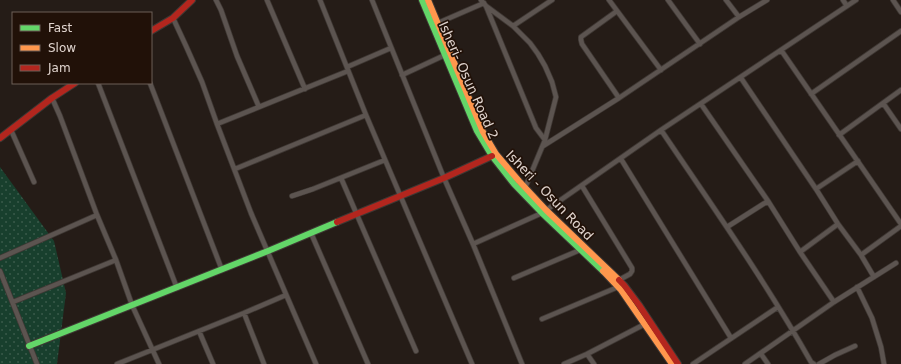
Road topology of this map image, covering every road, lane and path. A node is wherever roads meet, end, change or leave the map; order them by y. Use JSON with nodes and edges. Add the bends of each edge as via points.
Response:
{"nodes":[{"id":1,"x":192,"y":0,"type":"edge"},
{"id":2,"x":216,"y":0,"type":"edge"},
{"id":3,"x":268,"y":0,"type":"edge"},
{"id":4,"x":320,"y":0,"type":"edge"},
{"id":5,"x":372,"y":0,"type":"edge"},
{"id":6,"x":422,"y":0,"type":"edge"},
{"id":7,"x":428,"y":0,"type":"edge"},
{"id":8,"x":552,"y":0,"type":"edge"},
{"id":9,"x":609,"y":0,"type":"edge"},
{"id":10,"x":668,"y":0,"type":"edge"},
{"id":11,"x":726,"y":0,"type":"edge"},
{"id":12,"x":767,"y":0,"type":"edge"},
{"id":13,"x":843,"y":0,"type":"edge"},
{"id":14,"x":856,"y":0,"type":"edge"},
{"id":15,"x":893,"y":0,"type":"edge"},
{"id":16,"x":484,"y":3,"type":"edge"},
{"id":17,"x":847,"y":6,"type":"junction"},
{"id":18,"x":618,"y":11,"type":"junction"},
{"id":19,"x":901,"y":12,"type":"edge"},
{"id":20,"x":739,"y":17,"type":"junction"},
{"id":21,"x":172,"y":18,"type":"junction"},
{"id":22,"x":438,"y":23,"type":"junction"},
{"id":23,"x":513,"y":26,"type":"junction"},
{"id":24,"x":152,"y":31,"type":"edge"},
{"id":25,"x":901,"y":31,"type":"edge"},
{"id":26,"x":700,"y":44,"type":"junction"},
{"id":27,"x":391,"y":48,"type":"junction"},
{"id":28,"x":781,"y":50,"type":"junction"},
{"id":29,"x":445,"y":55,"type":"junction"},
{"id":30,"x":348,"y":69,"type":"junction"},
{"id":31,"x":661,"y":70,"type":"junction"},
{"id":32,"x":402,"y":75,"type":"junction"},
{"id":33,"x":741,"y":78,"type":"junction"},
{"id":34,"x":73,"y":84,"type":"edge"},
{"id":35,"x":98,"y":84,"type":"edge"},
{"id":36,"x":150,"y":84,"type":"edge"},
{"id":37,"x":305,"y":89,"type":"junction"},
{"id":38,"x":901,"y":90,"type":"edge"},
{"id":39,"x":811,"y":94,"type":"junction"},
{"id":40,"x":52,"y":98,"type":"junction"},
{"id":41,"x":619,"y":98,"type":"junction"},
{"id":42,"x":883,"y":103,"type":"junction"},
{"id":43,"x":701,"y":104,"type":"junction"},
{"id":44,"x":259,"y":107,"type":"junction"},
{"id":45,"x":366,"y":116,"type":"junction"},
{"id":46,"x":217,"y":124,"type":"junction"},
{"id":47,"x":901,"y":129,"type":"edge"},
{"id":48,"x":11,"y":130,"type":"junction"},
{"id":49,"x":661,"y":130,"type":"junction"},
{"id":50,"x":839,"y":135,"type":"junction"},
{"id":51,"x":0,"y":138,"type":"edge"},
{"id":52,"x":545,"y":140,"type":"junction"},
{"id":53,"x":543,"y":146,"type":"junction"},
{"id":54,"x":492,"y":156,"type":"junction"},
{"id":55,"x":621,"y":159,"type":"junction"},
{"id":56,"x":385,"y":160,"type":"junction"},
{"id":57,"x":858,"y":161,"type":"junction"},
{"id":58,"x":235,"y":169,"type":"junction"},
{"id":59,"x":341,"y":178,"type":"junction"},
{"id":60,"x":444,"y":178,"type":"junction"},
{"id":61,"x":34,"y":182,"type":"dead end"},
{"id":62,"x":582,"y":186,"type":"junction"},
{"id":63,"x":525,"y":188,"type":"junction"},
{"id":64,"x":816,"y":189,"type":"junction"},
{"id":65,"x":292,"y":196,"type":"dead end"},
{"id":66,"x":401,"y":196,"type":"junction"},
{"id":67,"x":768,"y":201,"type":"junction"},
{"id":68,"x":544,"y":212,"type":"junction"},
{"id":69,"x":357,"y":214,"type":"junction"},
{"id":70,"x":97,"y":215,"type":"junction"},
{"id":71,"x":838,"y":224,"type":"junction"},
{"id":72,"x":901,"y":225,"type":"edge"},
{"id":73,"x":727,"y":227,"type":"junction"},
{"id":74,"x":312,"y":233,"type":"junction"},
{"id":75,"x":473,"y":244,"type":"junction"},
{"id":76,"x":580,"y":250,"type":"junction"},
{"id":77,"x":268,"y":251,"type":"junction"},
{"id":78,"x":800,"y":252,"type":"junction"},
{"id":79,"x":861,"y":255,"type":"junction"},
{"id":80,"x":0,"y":258,"type":"edge"},
{"id":81,"x":116,"y":260,"type":"junction"},
{"id":82,"x":896,"y":263,"type":"dead end"},
{"id":83,"x":222,"y":270,"type":"junction"},
{"id":84,"x":0,"y":271,"type":"edge"},
{"id":85,"x":874,"y":277,"type":"junction"},
{"id":86,"x":514,"y":278,"type":"dead end"},
{"id":87,"x":619,"y":283,"type":"junction"},
{"id":88,"x":857,"y":287,"type":"junction"},
{"id":89,"x":177,"y":288,"type":"junction"},
{"id":90,"x":286,"y":295,"type":"junction"},
{"id":91,"x":13,"y":302,"type":"junction"},
{"id":92,"x":834,"y":302,"type":"junction"},
{"id":93,"x":132,"y":305,"type":"junction"},
{"id":94,"x":778,"y":307,"type":"junction"},
{"id":95,"x":244,"y":313,"type":"junction"},
{"id":96,"x":542,"y":319,"type":"dead end"},
{"id":97,"x":645,"y":324,"type":"junction"},
{"id":98,"x":199,"y":331,"type":"junction"},
{"id":99,"x":793,"y":331,"type":"junction"},
{"id":100,"x":731,"y":338,"type":"junction"},
{"id":101,"x":29,"y":346,"type":"junction"},
{"id":102,"x":855,"y":346,"type":"dead end"},
{"id":103,"x":152,"y":350,"type":"junction"},
{"id":104,"x":416,"y":351,"type":"dead end"},
{"id":105,"x":587,"y":354,"type":"junction"},
{"id":106,"x":761,"y":354,"type":"junction"},
{"id":107,"x":37,"y":364,"type":"edge"},
{"id":108,"x":117,"y":364,"type":"edge"},
{"id":109,"x":159,"y":364,"type":"edge"},
{"id":110,"x":213,"y":364,"type":"edge"},
{"id":111,"x":264,"y":364,"type":"edge"},
{"id":112,"x":316,"y":364,"type":"edge"},
{"id":113,"x":368,"y":364,"type":"edge"},
{"id":114,"x":472,"y":364,"type":"edge"},
{"id":115,"x":522,"y":364,"type":"edge"},
{"id":116,"x":564,"y":364,"type":"edge"},
{"id":117,"x":594,"y":364,"type":"edge"},
{"id":118,"x":672,"y":364,"type":"edge"},
{"id":119,"x":678,"y":364,"type":"edge"},
{"id":120,"x":693,"y":364,"type":"edge"},
{"id":121,"x":745,"y":364,"type":"edge"},
{"id":122,"x":768,"y":364,"type":"edge"},
{"id":123,"x":814,"y":364,"type":"edge"},
{"id":124,"x":819,"y":364,"type":"edge"},
{"id":125,"x":884,"y":364,"type":"edge"}],
"edges":[{"from":1,"to":21,"type":"main road"},
{"from":2,"to":44,"type":"street"},
{"from":3,"to":37,"type":"street"},
{"from":4,"to":30,"type":"street"},
{"from":5,"to":27,"type":"street"},
{"from":6,"to":29,"type":"main road","name":"Isheri- Osun Road 2"},
{"from":7,"to":22,"type":"main road","name":"Isheri - Osun Road"},
{"from":8,"to":23,"type":"street"},
{"from":9,"to":18,"type":"street"},
{"from":10,"to":26,"type":"street"},
{"from":11,"to":20,"type":"street"},
{"from":12,"to":20,"type":"street"},
{"from":13,"to":17,"type":"street"},
{"from":14,"to":17,"type":"street"},
{"from":15,"to":19,"type":"street"},
{"from":16,"to":22,"type":"street"},
{"from":16,"to":23,"type":"street"},
{"from":16,"to":52,"type":"street","via":[[536,128]]},
{"from":17,"to":28,"type":"street"},
{"from":18,"to":31,"type":"street"},
{"from":18,"to":41,"type":"street","via":[[580,40]]},
{"from":20,"to":26,"type":"street"},
{"from":21,"to":24,"type":"main road"},
{"from":21,"to":46,"type":"street","via":[[202,82]]},
{"from":22,"to":63,"type":"main road","name":"Isheri - Osun Road","via":[[483,132],[496,154]]},
{"from":23,"to":52,"type":"street","via":[[538,54],[552,82],[556,97]]},
{"from":25,"to":39,"type":"street"},
{"from":26,"to":31,"type":"street"},
{"from":27,"to":30,"type":"street"},
{"from":27,"to":32,"type":"street"},
{"from":28,"to":33,"type":"street"},
{"from":28,"to":39,"type":"street"},
{"from":29,"to":32,"type":"street"},
{"from":29,"to":54,"type":"main road","name":"Isheri- Osun Road 2","via":[[472,119]]},
{"from":30,"to":37,"type":"street"},
{"from":30,"to":45,"type":"street"},
{"from":31,"to":41,"type":"street"},
{"from":32,"to":60,"type":"street"},
{"from":33,"to":43,"type":"street"},
{"from":33,"to":64,"type":"street"},
{"from":34,"to":40,"type":"main road"},
{"from":35,"to":89,"type":"street"},
{"from":36,"to":83,"type":"street"},
{"from":37,"to":44,"type":"street"},
{"from":38,"to":42,"type":"street"},
{"from":39,"to":50,"type":"street"},
{"from":40,"to":48,"type":"main road"},
{"from":40,"to":70,"type":"street"},
{"from":41,"to":53,"type":"street"},
{"from":42,"to":47,"type":"street"},
{"from":42,"to":50,"type":"street"},
{"from":43,"to":49,"type":"street"},
{"from":43,"to":67,"type":"street"},
{"from":44,"to":46,"type":"street"},
{"from":45,"to":56,"type":"street"},
{"from":45,"to":58,"type":"street"},
{"from":46,"to":58,"type":"street"},
{"from":48,"to":51,"type":"main road"},
{"from":48,"to":61,"type":"street"},
{"from":49,"to":55,"type":"street"},
{"from":49,"to":73,"type":"street"},
{"from":50,"to":57,"type":"street"},
{"from":52,"to":53,"type":"street"},
{"from":53,"to":63,"type":"street"},
{"from":54,"to":60,"type":"main road"},
{"from":54,"to":68,"type":"main road","name":"Isheri- Osun Road 2","via":[[514,184]]},
{"from":55,"to":62,"type":"street"},
{"from":55,"to":100,"type":"street"},
{"from":56,"to":59,"type":"street"},
{"from":56,"to":66,"type":"street"},
{"from":57,"to":64,"type":"street"},
{"from":57,"to":72,"type":"street"},
{"from":58,"to":77,"type":"street"},
{"from":59,"to":65,"type":"street"},
{"from":59,"to":69,"type":"street"},
{"from":60,"to":66,"type":"main road"},
{"from":60,"to":75,"type":"street"},
{"from":62,"to":68,"type":"street"},
{"from":62,"to":87,"type":"street","via":[[632,268],[630,274]]},
{"from":63,"to":68,"type":"main road","name":"Isheri - Osun Road"},
{"from":64,"to":71,"type":"street"},
{"from":66,"to":69,"type":"main road"},
{"from":66,"to":114,"type":"street"},
{"from":67,"to":73,"type":"street"},
{"from":67,"to":78,"type":"street"},
{"from":68,"to":75,"type":"street"},
{"from":68,"to":76,"type":"main road","name":"Isheri- Osun Road 2"},
{"from":68,"to":87,"type":"main road","name":"Isheri - Osun Road"},
{"from":69,"to":74,"type":"main road"},
{"from":69,"to":104,"type":"street"},
{"from":70,"to":80,"type":"street"},
{"from":70,"to":81,"type":"street"},
{"from":71,"to":78,"type":"street"},
{"from":71,"to":79,"type":"street"},
{"from":72,"to":79,"type":"street"},
{"from":73,"to":94,"type":"street"},
{"from":74,"to":77,"type":"main road"},
{"from":74,"to":113,"type":"street"},
{"from":75,"to":115,"type":"street"},
{"from":76,"to":86,"type":"street"},
{"from":76,"to":87,"type":"main road","name":"Isheri- Osun Road 2"},
{"from":77,"to":83,"type":"main road"},
{"from":77,"to":90,"type":"street"},
{"from":78,"to":92,"type":"street"},
{"from":79,"to":85,"type":"street"},
{"from":81,"to":91,"type":"street"},
{"from":81,"to":93,"type":"street"},
{"from":82,"to":85,"type":"street"},
{"from":83,"to":89,"type":"main road"},
{"from":84,"to":91,"type":"street"},
{"from":85,"to":88,"type":"street"},
{"from":87,"to":96,"type":"street"},
{"from":87,"to":97,"type":"main road","name":"Isheri- Osun Road 2"},
{"from":87,"to":119,"type":"main road","name":"Isheri - Osun Road","via":[[639,305]]},
{"from":88,"to":92,"type":"street"},
{"from":88,"to":125,"type":"street","via":[[872,318]]},
{"from":89,"to":93,"type":"main road"},
{"from":90,"to":95,"type":"street"},
{"from":90,"to":112,"type":"street"},
{"from":91,"to":101,"type":"street"},
{"from":92,"to":99,"type":"street"},
{"from":93,"to":101,"type":"main road"},
{"from":93,"to":103,"type":"street"},
{"from":94,"to":99,"type":"street"},
{"from":94,"to":100,"type":"street"},
{"from":95,"to":98,"type":"street"},
{"from":95,"to":111,"type":"street"},
{"from":97,"to":105,"type":"street"},
{"from":97,"to":118,"type":"main road","name":"Isheri- Osun Road 2"},
{"from":98,"to":103,"type":"street"},
{"from":98,"to":110,"type":"street"},
{"from":99,"to":106,"type":"street"},
{"from":99,"to":123,"type":"street"},
{"from":100,"to":120,"type":"street"},
{"from":101,"to":107,"type":"street"},
{"from":102,"to":124,"type":"street"},
{"from":103,"to":108,"type":"street"},
{"from":103,"to":109,"type":"street"},
{"from":105,"to":116,"type":"street"},
{"from":105,"to":117,"type":"street"},
{"from":106,"to":121,"type":"street"},
{"from":106,"to":122,"type":"street"}]}
